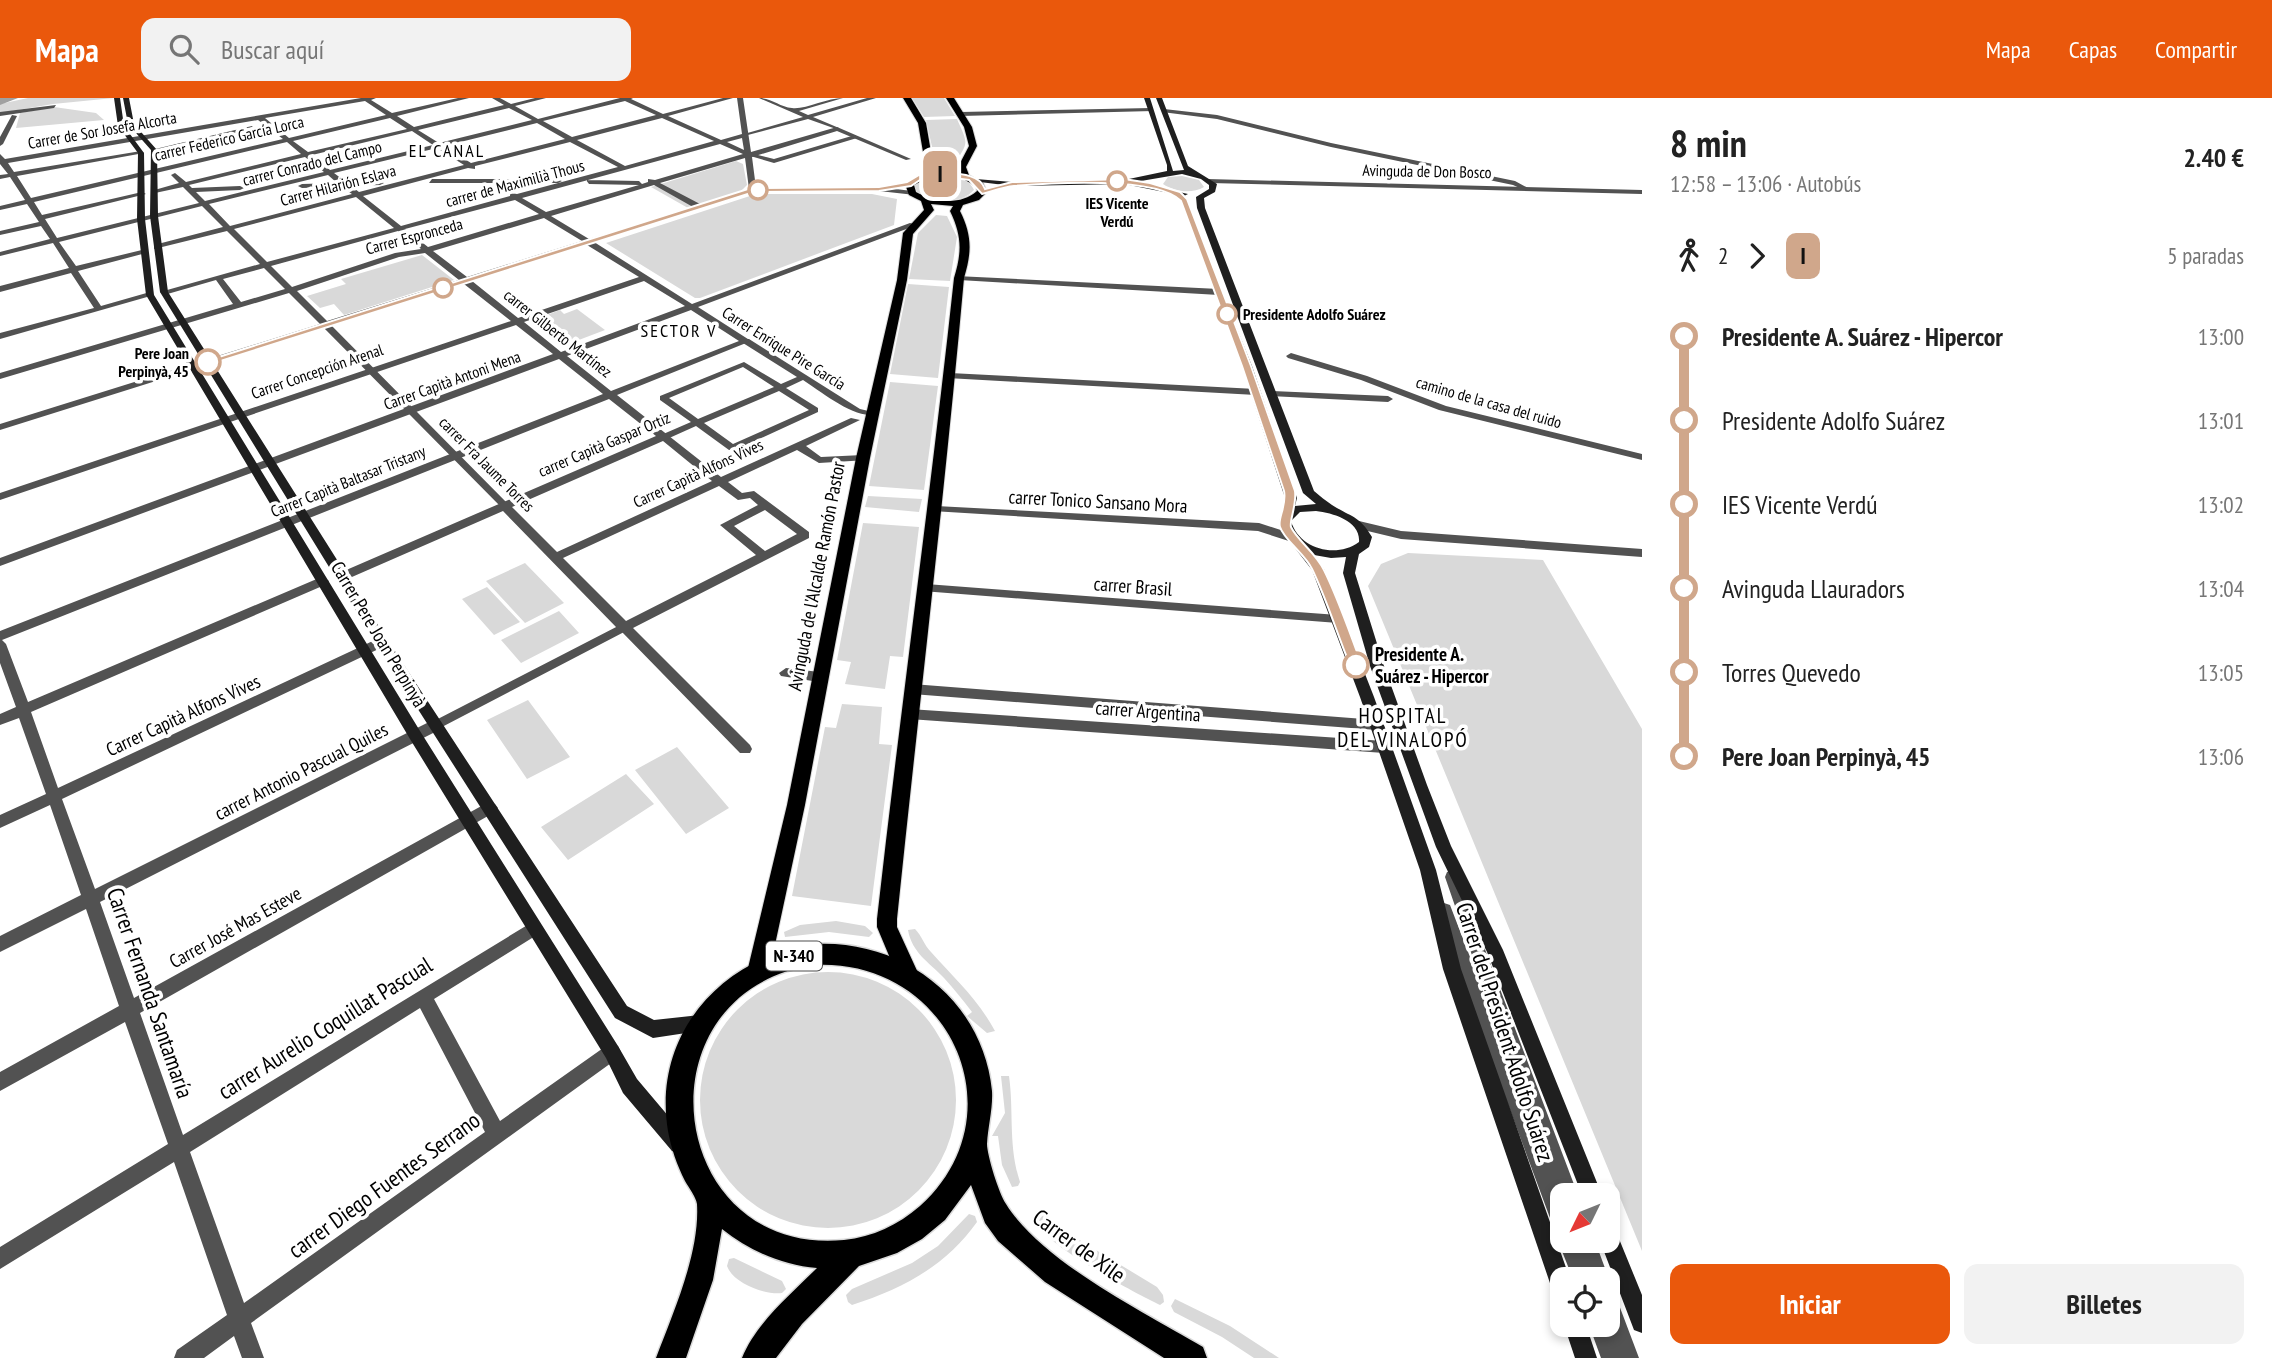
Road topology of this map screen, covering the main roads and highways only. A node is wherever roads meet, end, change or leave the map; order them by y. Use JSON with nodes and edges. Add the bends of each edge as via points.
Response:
{"nodes":[{"id":1,"x":908,"y":98,"type":"edge"},
{"id":2,"x":950,"y":98,"type":"edge"},
{"id":3,"x":1147,"y":98,"type":"edge"},
{"id":4,"x":1159,"y":98,"type":"edge"},
{"id":5,"x":126,"y":101,"type":"edge"},
{"id":6,"x":117,"y":102,"type":"edge"},
{"id":7,"x":1170,"y":173,"type":"junction"},
{"id":8,"x":929,"y":174,"type":"junction"},
{"id":9,"x":1192,"y":174,"type":"junction"},
{"id":10,"x":965,"y":176,"type":"junction"},
{"id":11,"x":1159,"y":176,"type":"junction"},
{"id":12,"x":976,"y":181,"type":"junction"},
{"id":13,"x":1124,"y":181,"type":"junction"},
{"id":14,"x":1012,"y":184,"type":"junction"},
{"id":15,"x":1162,"y":188,"type":"junction"},
{"id":16,"x":982,"y":192,"type":"junction"},
{"id":17,"x":915,"y":193,"type":"junction"},
{"id":18,"x":1177,"y":193,"type":"junction"},
{"id":19,"x":1207,"y":193,"type":"junction"},
{"id":20,"x":960,"y":202,"type":"junction"},
{"id":21,"x":233,"y":417,"type":"junction"},
{"id":22,"x":1330,"y":509,"type":"junction"},
{"id":23,"x":1287,"y":515,"type":"junction"},
{"id":24,"x":1297,"y":541,"type":"junction"},
{"id":25,"x":1357,"y":550,"type":"junction"},
{"id":26,"x":759,"y":968,"type":"junction"},
{"id":27,"x":908,"y":975,"type":"junction"},
{"id":28,"x":700,"y":1024,"type":"junction"},
{"id":29,"x":974,"y":1147,"type":"junction"},
{"id":30,"x":688,"y":1154,"type":"junction"},
{"id":31,"x":1587,"y":1183,"type":"edge"},
{"id":32,"x":711,"y":1199,"type":"junction"},
{"id":33,"x":1615,"y":1253,"type":"edge"},
{"id":34,"x":849,"y":1256,"type":"junction"},
{"id":35,"x":1555,"y":1267,"type":"edge"},
{"id":36,"x":1642,"y":1322,"type":"edge"},
{"id":37,"x":1579,"y":1337,"type":"edge"},
{"id":38,"x":671,"y":1358,"type":"edge"},
{"id":39,"x":757,"y":1358,"type":"edge"},
{"id":40,"x":1192,"y":1358,"type":"edge"},
{"id":41,"x":1586,"y":1358,"type":"edge"}],
"edges":[{"from":1,"to":8,"type":"main road","via":[[922,123],[927,152],[934,162]]},
{"from":2,"to":10,"type":"main road","via":[[973,146],[962,167]]},
{"from":3,"to":7,"type":"main road"},
{"from":4,"to":9,"type":"main road","via":[[1185,167]]},
{"from":5,"to":21,"type":"main road","name":"Carrer Pere Joan Perpinyà","via":[[131,124],[154,150],[154,216],[164,292]]},
{"from":6,"to":21,"type":"main road","name":"Carrer Pere Joan Perpinyà","via":[[121,126],[141,153],[141,219],[150,295],[194,366]]},
{"from":7,"to":9,"type":"main road"},
{"from":7,"to":11,"type":"main road"},
{"from":8,"to":10,"type":"main road"},
{"from":8,"to":17,"type":"main road"},
{"from":9,"to":19,"type":"main road","via":[[1210,181],[1214,187]]},
{"from":10,"to":12,"type":"main road"},
{"from":11,"to":13,"type":"main road"},
{"from":11,"to":15,"type":"main road","via":[[1155,181]]},
{"from":12,"to":14,"type":"main road"},
{"from":12,"to":16,"type":"main road"},
{"from":13,"to":14,"type":"main road"},
{"from":13,"to":15,"type":"main road"},
{"from":14,"to":16,"type":"main road"},
{"from":15,"to":18,"type":"main road"},
{"from":16,"to":20,"type":"main road"},
{"from":17,"to":20,"type":"main road"},
{"from":17,"to":26,"type":"main road","name":"Avinguda de l'Alcalde Ramón Pastor","via":[[929,210],[908,233],[796,805]]},
{"from":18,"to":19,"type":"main road"},
{"from":18,"to":23,"type":"main road","via":[[1184,200],[1256,392],[1291,498]]},
{"from":19,"to":22,"type":"main road","via":[[1198,201],[1309,493]]},
{"from":20,"to":27,"type":"main road","via":[[955,211],[965,231],[964,262],[887,919]]},
{"from":21,"to":28,"type":"main road","name":"Carrer Pere Joan Perpinyà","via":[[270,464],[621,1012],[653,1029]]},
{"from":21,"to":30,"type":"main road","name":"Carrer Pere Joan Perpinyà","via":[[254,467],[630,1086]]},
{"from":22,"to":23,"type":"main road","via":[[1307,506]]},
{"from":22,"to":25,"type":"main road","name":"Carrer del President Adolfo Suárez","via":[[1359,525],[1366,537]]},
{"from":23,"to":24,"type":"main road","name":"Carrer del President Adolfo Suárez","via":[[1285,527]]},
{"from":24,"to":25,"type":"main road","via":[[1324,553]]},
{"from":24,"to":35,"type":"main road","name":"Carrer del President Adolfo Suárez","via":[[1318,569],[1377,725],[1428,870],[1452,969]]},
{"from":25,"to":31,"type":"main road","name":"Carrer del President Adolfo Suárez","via":[[1349,573],[1377,666],[1444,847],[1495,950]]},
{"from":26,"to":27,"type":"highway","number":"N-340","via":[[818,951],[880,961]]},
{"from":26,"to":28,"type":"highway","number":"N-340","via":[[726,992]]},
{"from":27,"to":29,"type":"highway","number":"N-340","via":[[934,996],[955,1022],[972,1060],[979,1103]]},
{"from":28,"to":30,"type":"highway","number":"N-340","via":[[680,1086]]},
{"from":29,"to":34,"type":"highway","number":"N-340","via":[[957,1186],[929,1220],[892,1244]]},
{"from":29,"to":40,"type":"highway","name":"Carrer de Xile","number":"N-340","via":[[994,1211],[1027,1249]]},
{"from":30,"to":32,"type":"highway","number":"N-340"},
{"from":32,"to":34,"type":"highway","number":"N-340","via":[[749,1233],[797,1254]]},
{"from":32,"to":38,"type":"highway","number":"N-340","via":[[703,1273]]},
{"from":33,"to":36,"type":"main road"},
{"from":34,"to":39,"type":"highway","number":"N-340"},
{"from":37,"to":41,"type":"main road"}]}
